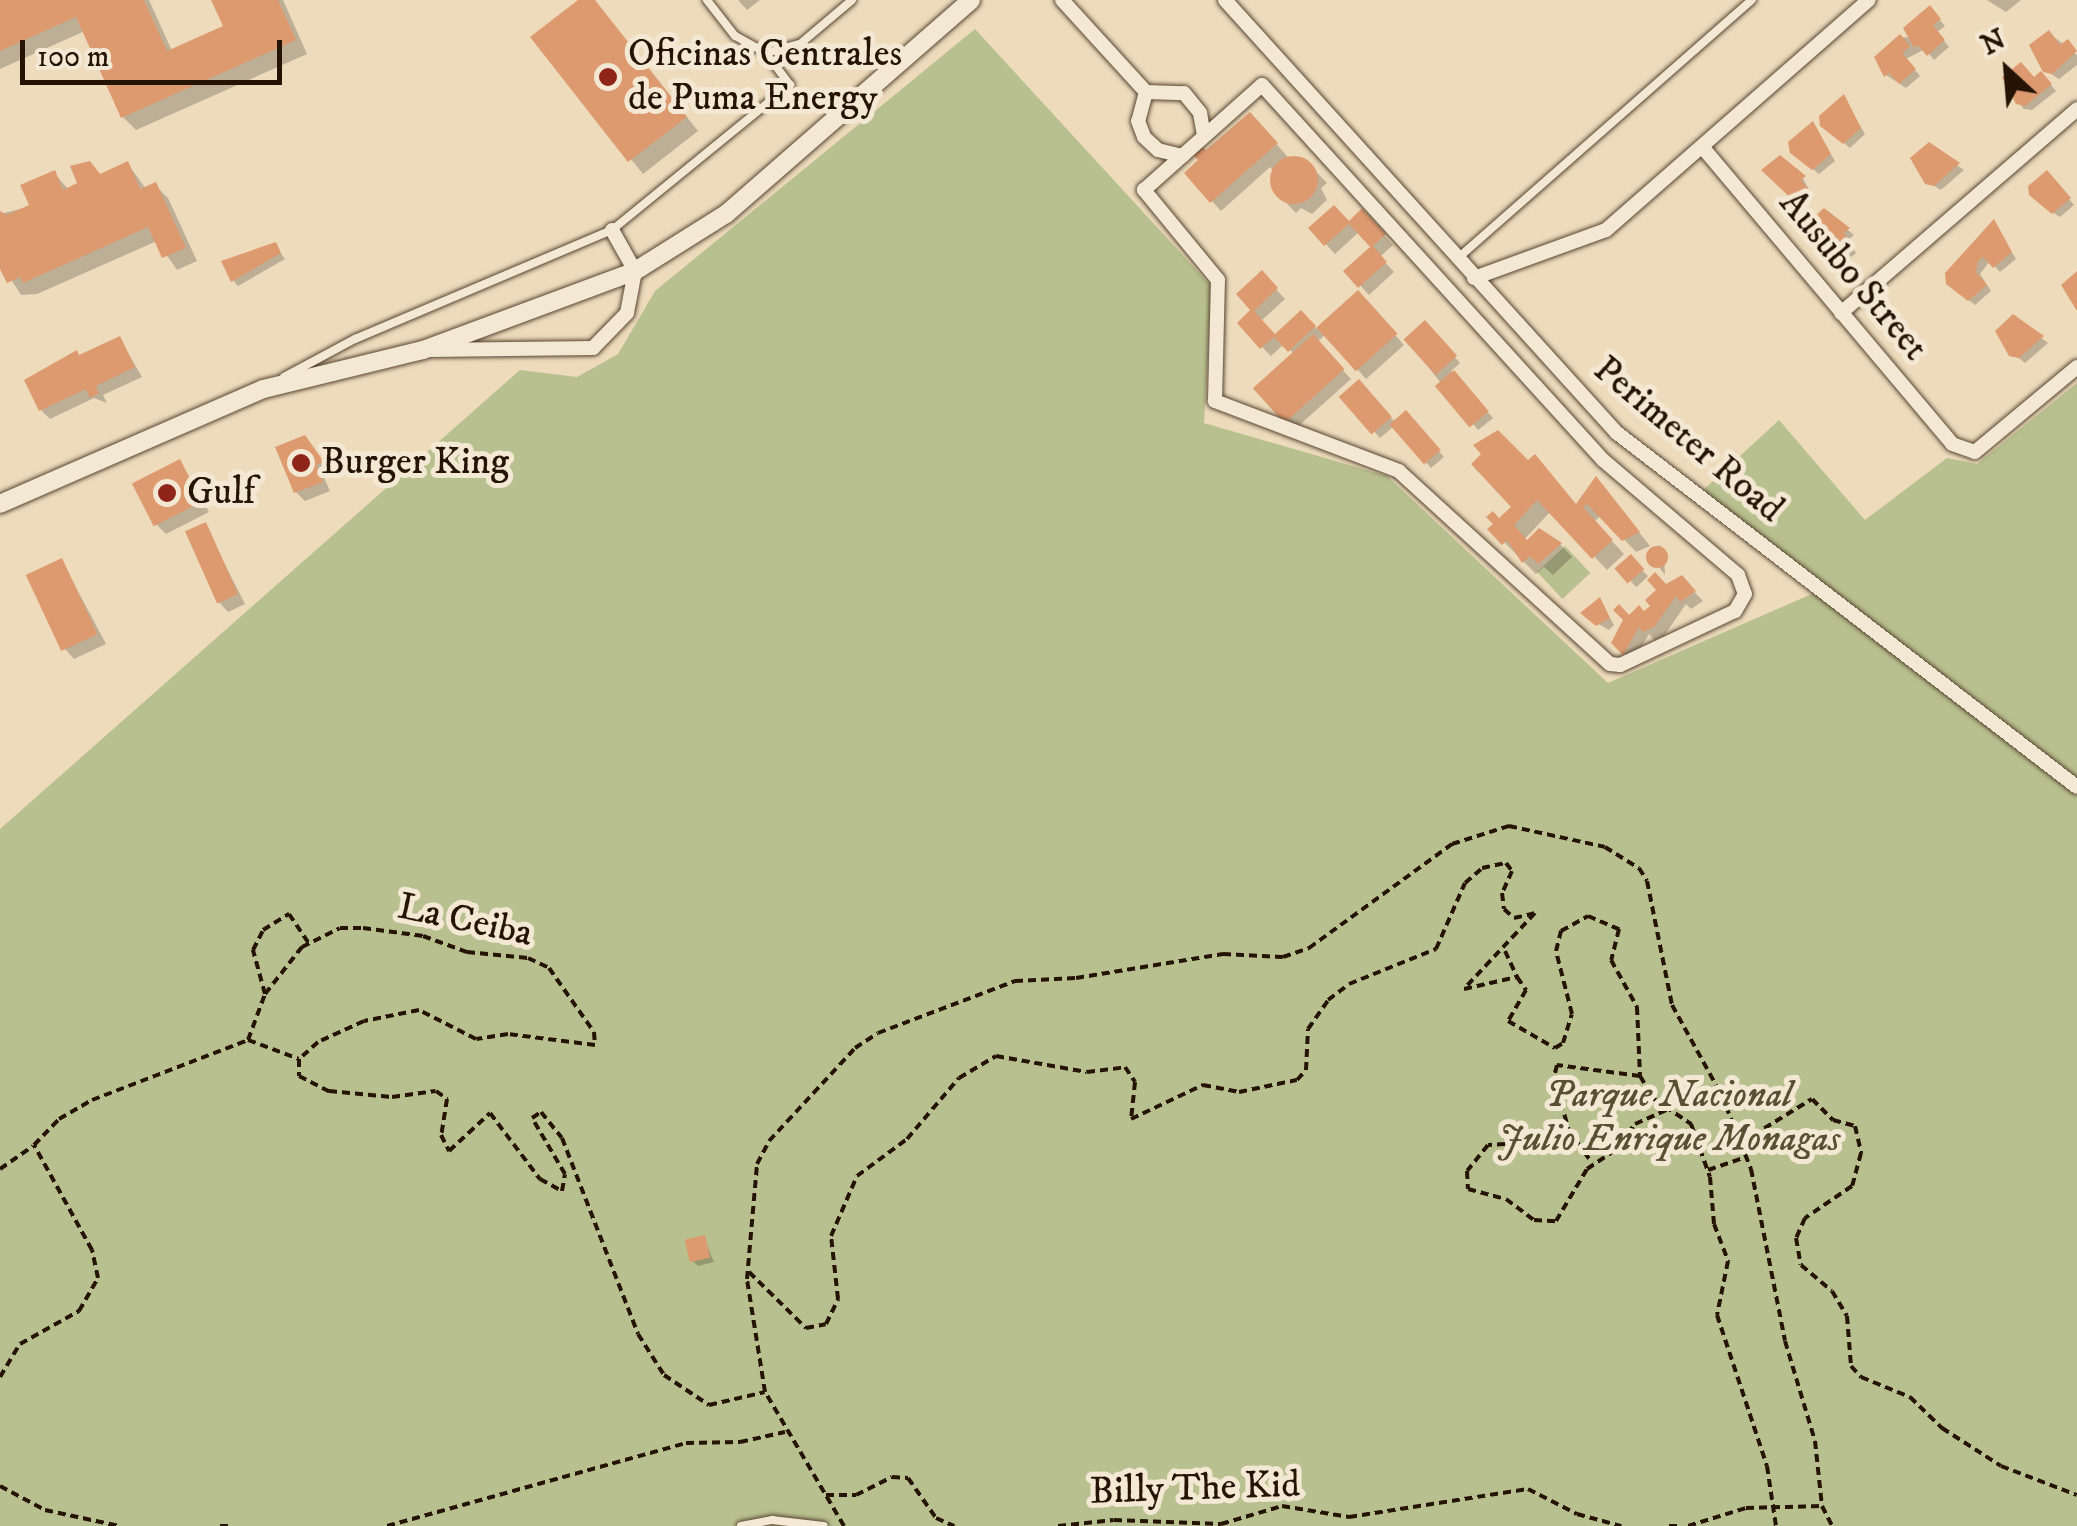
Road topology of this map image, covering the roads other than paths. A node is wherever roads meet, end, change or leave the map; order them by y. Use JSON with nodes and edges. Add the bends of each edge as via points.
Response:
{"nodes":[{"id":1,"x":707,"y":0,"type":"edge"},
{"id":2,"x":852,"y":0,"type":"edge"},
{"id":3,"x":971,"y":0,"type":"edge"},
{"id":4,"x":1062,"y":0,"type":"edge"},
{"id":5,"x":1224,"y":0,"type":"edge"},
{"id":6,"x":1752,"y":0,"type":"edge"},
{"id":7,"x":1870,"y":0,"type":"edge"},
{"id":8,"x":766,"y":53,"type":"junction"},
{"id":9,"x":1146,"y":92,"type":"junction"},
{"id":10,"x":2077,"y":109,"type":"edge"},
{"id":11,"x":1204,"y":136,"type":"junction"},
{"id":12,"x":1704,"y":149,"type":"junction"},
{"id":13,"x":1182,"y":156,"type":"junction"},
{"id":14,"x":612,"y":230,"type":"junction"},
{"id":15,"x":1457,"y":259,"type":"junction"},
{"id":16,"x":635,"y":271,"type":"junction"},
{"id":17,"x":1474,"y":278,"type":"junction"},
{"id":18,"x":1841,"y":313,"type":"junction"},
{"id":19,"x":423,"y":350,"type":"junction"},
{"id":20,"x":2077,"y":367,"type":"edge"},
{"id":21,"x":263,"y":389,"type":"junction"},
{"id":22,"x":0,"y":504,"type":"edge"},
{"id":23,"x":2077,"y":787,"type":"edge"},
{"id":24,"x":741,"y":1526,"type":"edge"},
{"id":25,"x":824,"y":1526,"type":"edge"}],
"edges":[{"from":1,"to":8,"type":"lane","via":[[735,36]]},
{"from":2,"to":8,"type":"lane","via":[[800,44]]},
{"from":3,"to":16,"type":"street","via":[[726,214]]},
{"from":4,"to":9,"type":"street"},
{"from":5,"to":15,"type":"street","name":"Perimeter Road"},
{"from":6,"to":15,"type":"lane"},
{"from":7,"to":12,"type":"street"},
{"from":8,"to":14,"type":"lane","via":[[790,85]]},
{"from":9,"to":11,"type":"street","via":[[1184,94],[1196,104]]},
{"from":9,"to":13,"type":"street","via":[[1140,132],[1158,150]]},
{"from":10,"to":18,"type":"street"},
{"from":11,"to":13,"type":"street"},
{"from":11,"to":13,"type":"street","via":[[1262,85],[1603,460],[1738,574],[1745,594],[1735,611],[1620,666],[1610,664],[1399,471],[1215,401],[1218,280],[1144,190]]},
{"from":12,"to":17,"type":"street","via":[[1606,230]]},
{"from":12,"to":18,"type":"street","name":"Ausubo Street"},
{"from":14,"to":16,"type":"street"},
{"from":14,"to":21,"type":"lane","via":[[355,340]]},
{"from":15,"to":17,"type":"street","name":"Perimeter Road"},
{"from":16,"to":19,"type":"street"},
{"from":16,"to":19,"type":"street","via":[[627,313],[593,348]]},
{"from":17,"to":23,"type":"street","name":"Perimeter Road","via":[[1617,433]]},
{"from":18,"to":20,"type":"street","name":"Ausubo Street","via":[[1952,444],[1975,452]]},
{"from":19,"to":21,"type":"street"},
{"from":21,"to":22,"type":"street"},
{"from":24,"to":25,"type":"lane","via":[[772,1520]]}]}
